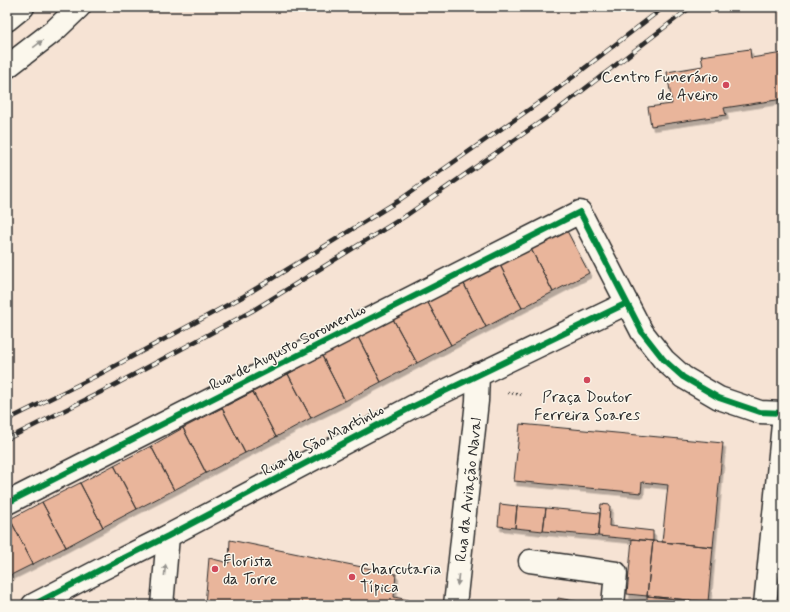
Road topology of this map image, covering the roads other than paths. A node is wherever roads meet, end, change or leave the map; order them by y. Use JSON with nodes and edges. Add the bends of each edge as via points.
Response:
{"nodes":[{"id":1,"x":23,"y":7,"type":"edge"},
{"id":2,"x":79,"y":7,"type":"edge"},
{"id":3,"x":7,"y":20,"type":"edge"},
{"id":4,"x":7,"y":67,"type":"edge"},
{"id":5,"x":627,"y":303,"type":"junction"},
{"id":6,"x":478,"y":374,"type":"junction"},
{"id":7,"x":783,"y":413,"type":"edge"},
{"id":8,"x":783,"y":424,"type":"edge"},
{"id":9,"x":7,"y":503,"type":"edge"},
{"id":10,"x":168,"y":536,"type":"junction"},
{"id":11,"x":530,"y":561,"type":"dead end"},
{"id":12,"x":33,"y":605,"type":"edge"},
{"id":13,"x":162,"y":605,"type":"edge"},
{"id":14,"x":455,"y":605,"type":"edge"},
{"id":15,"x":613,"y":605,"type":"edge"},
{"id":16,"x":765,"y":605,"type":"edge"}],
"edges":[{"from":1,"to":3,"type":"street"},
{"from":4,"to":2,"type":"street","one_way":true,"via":[[55,30]]},
{"from":5,"to":6,"type":"street","name":"Rua de São Martinho"},
{"from":5,"to":7,"type":"street","via":[[642,332],[664,360],[682,377],[719,398],[760,412]]},
{"from":5,"to":9,"type":"street","name":"Rua de Augusto Soromenho","via":[[580,212]]},
{"from":6,"to":10,"type":"street","name":"Rua de São Martinho","via":[[412,406]]},
{"from":6,"to":14,"type":"street","name":"Rua da Aviação Naval","one_way":true},
{"from":8,"to":16,"type":"street"},
{"from":10,"to":12,"type":"street","name":"Rua de São Martinho"},
{"from":13,"to":10,"type":"street","one_way":true},
{"from":11,"to":15,"type":"street","via":[[616,573]]}]}
